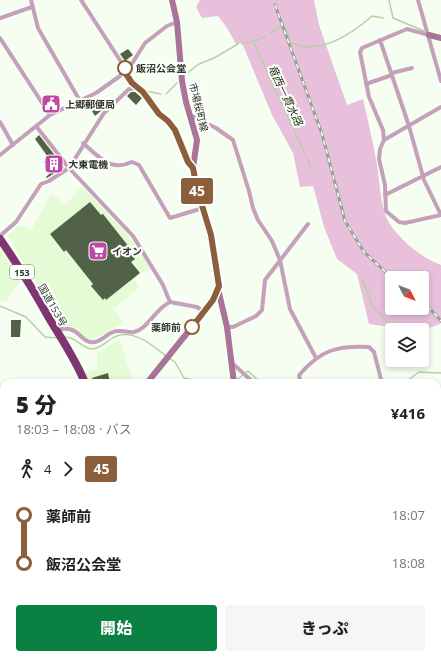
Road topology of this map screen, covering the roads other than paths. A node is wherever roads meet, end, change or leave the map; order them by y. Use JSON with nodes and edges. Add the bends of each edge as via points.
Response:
{"nodes":[{"id":1,"x":31,"y":0,"type":"edge"},
{"id":2,"x":81,"y":0,"type":"edge"},
{"id":3,"x":172,"y":0,"type":"edge"},
{"id":4,"x":418,"y":0,"type":"edge"},
{"id":5,"x":32,"y":7,"type":"junction"},
{"id":6,"x":0,"y":18,"type":"edge"},
{"id":7,"x":177,"y":22,"type":"junction"},
{"id":8,"x":429,"y":35,"type":"junction"},
{"id":9,"x":0,"y":38,"type":"edge"},
{"id":10,"x":441,"y":38,"type":"edge"},
{"id":11,"x":380,"y":40,"type":"junction"},
{"id":12,"x":412,"y":68,"type":"dead end"},
{"id":13,"x":125,"y":71,"type":"junction"},
{"id":14,"x":392,"y":74,"type":"junction"},
{"id":15,"x":441,"y":81,"type":"edge"},
{"id":16,"x":366,"y":84,"type":"junction"},
{"id":17,"x":138,"y":88,"type":"junction"},
{"id":18,"x":80,"y":101,"type":"junction"},
{"id":19,"x":441,"y":107,"type":"edge"},
{"id":20,"x":50,"y":115,"type":"junction"},
{"id":21,"x":190,"y":115,"type":"junction"},
{"id":22,"x":0,"y":122,"type":"edge"},
{"id":23,"x":36,"y":126,"type":"junction"},
{"id":24,"x":409,"y":126,"type":"junction"},
{"id":25,"x":384,"y":140,"type":"junction"},
{"id":26,"x":83,"y":143,"type":"junction"},
{"id":27,"x":13,"y":145,"type":"junction"},
{"id":28,"x":0,"y":155,"type":"edge"},
{"id":29,"x":441,"y":167,"type":"edge"},
{"id":30,"x":69,"y":168,"type":"junction"},
{"id":31,"x":193,"y":168,"type":"junction"},
{"id":32,"x":423,"y":176,"type":"junction"},
{"id":33,"x":385,"y":195,"type":"junction"},
{"id":34,"x":203,"y":208,"type":"junction"},
{"id":35,"x":441,"y":215,"type":"edge"},
{"id":36,"x":308,"y":224,"type":"dead end"},
{"id":37,"x":0,"y":236,"type":"edge"},
{"id":38,"x":0,"y":239,"type":"edge"},
{"id":39,"x":280,"y":260,"type":"junction"},
{"id":40,"x":218,"y":289,"type":"junction"},
{"id":41,"x":170,"y":302,"type":"junction"},
{"id":42,"x":204,"y":312,"type":"junction"},
{"id":43,"x":227,"y":327,"type":"junction"},
{"id":44,"x":57,"y":331,"type":"junction"},
{"id":45,"x":316,"y":358,"type":"junction"},
{"id":46,"x":232,"y":363,"type":"junction"},
{"id":47,"x":83,"y":379,"type":"edge"},
{"id":48,"x":150,"y":379,"type":"edge"},
{"id":49,"x":234,"y":379,"type":"edge"},
{"id":50,"x":249,"y":379,"type":"edge"},
{"id":51,"x":300,"y":379,"type":"edge"},
{"id":52,"x":381,"y":379,"type":"edge"}],
"edges":[{"from":1,"to":5,"type":"street"},
{"from":2,"to":13,"type":"street"},
{"from":3,"to":7,"type":"main road","name":"市場桜町線"},
{"from":4,"to":8,"type":"street"},
{"from":5,"to":6,"type":"street"},
{"from":5,"to":18,"type":"street","via":[[38,28]]},
{"from":7,"to":13,"type":"street","via":[[167,26],[145,43]]},
{"from":7,"to":21,"type":"main road","name":"市場桜町線","via":[[182,81]]},
{"from":8,"to":10,"type":"main road"},
{"from":8,"to":11,"type":"street","via":[[406,29]]},
{"from":8,"to":15,"type":"street"},
{"from":9,"to":20,"type":"street"},
{"from":11,"to":14,"type":"street"},
{"from":11,"to":16,"type":"street","via":[[362,48],[360,52]]},
{"from":12,"to":14,"type":"street"},
{"from":13,"to":17,"type":"street"},
{"from":13,"to":18,"type":"street","via":[[96,93]]},
{"from":14,"to":16,"type":"street"},
{"from":14,"to":24,"type":"street"},
{"from":16,"to":25,"type":"street","via":[[383,130]]},
{"from":17,"to":26,"type":"street","via":[[129,89],[104,113]]},
{"from":17,"to":31,"type":"street","via":[[159,114],[171,124]]},
{"from":18,"to":20,"type":"street"},
{"from":19,"to":24,"type":"street"},
{"from":20,"to":23,"type":"street"},
{"from":21,"to":31,"type":"main road","name":"市場桜町線","via":[[197,140]]},
{"from":21,"to":39,"type":"street","via":[[233,140],[253,208]]},
{"from":22,"to":27,"type":"street"},
{"from":23,"to":27,"type":"street"},
{"from":23,"to":30,"type":"street"},
{"from":24,"to":25,"type":"street"},
{"from":24,"to":32,"type":"street"},
{"from":25,"to":33,"type":"street","via":[[379,159]]},
{"from":26,"to":30,"type":"street"},
{"from":26,"to":34,"type":"street","via":[[101,159],[114,166],[132,162],[139,164],[170,218]]},
{"from":27,"to":28,"type":"street"},
{"from":29,"to":32,"type":"street"},
{"from":30,"to":37,"type":"street","via":[[41,184],[16,222]]},
{"from":30,"to":41,"type":"street","via":[[133,236],[163,285]]},
{"from":31,"to":34,"type":"main road","name":"市場桜町線"},
{"from":32,"to":33,"type":"street"},
{"from":32,"to":35,"type":"street"},
{"from":33,"to":35,"type":"street","via":[[386,211],[399,222],[409,223]]},
{"from":34,"to":40,"type":"main road","name":"市場桜町線","via":[[211,235]]},
{"from":36,"to":39,"type":"street"},
{"from":38,"to":44,"type":"highway","name":"国道153号","number":"153"},
{"from":39,"to":43,"type":"street","via":[[265,280],[262,310],[256,316],[233,327]]},
{"from":39,"to":45,"type":"street","via":[[290,309]]},
{"from":40,"to":42,"type":"main road"},
{"from":40,"to":43,"type":"main road","name":"市場桜町線"},
{"from":41,"to":42,"type":"street","via":[[198,307]]},
{"from":41,"to":44,"type":"street","via":[[160,308],[150,322],[134,332],[113,332],[96,342],[86,340],[72,330]]},
{"from":42,"to":48,"type":"main road"},
{"from":43,"to":46,"type":"main road","name":"市場桜町線"},
{"from":44,"to":47,"type":"highway","name":"国道153号","number":"153"},
{"from":45,"to":51,"type":"street","via":[[300,374]]},
{"from":45,"to":52,"type":"street","via":[[329,350],[369,347],[374,352]]},
{"from":46,"to":49,"type":"main road","name":"市場桜町線"},
{"from":46,"to":50,"type":"street"}]}
